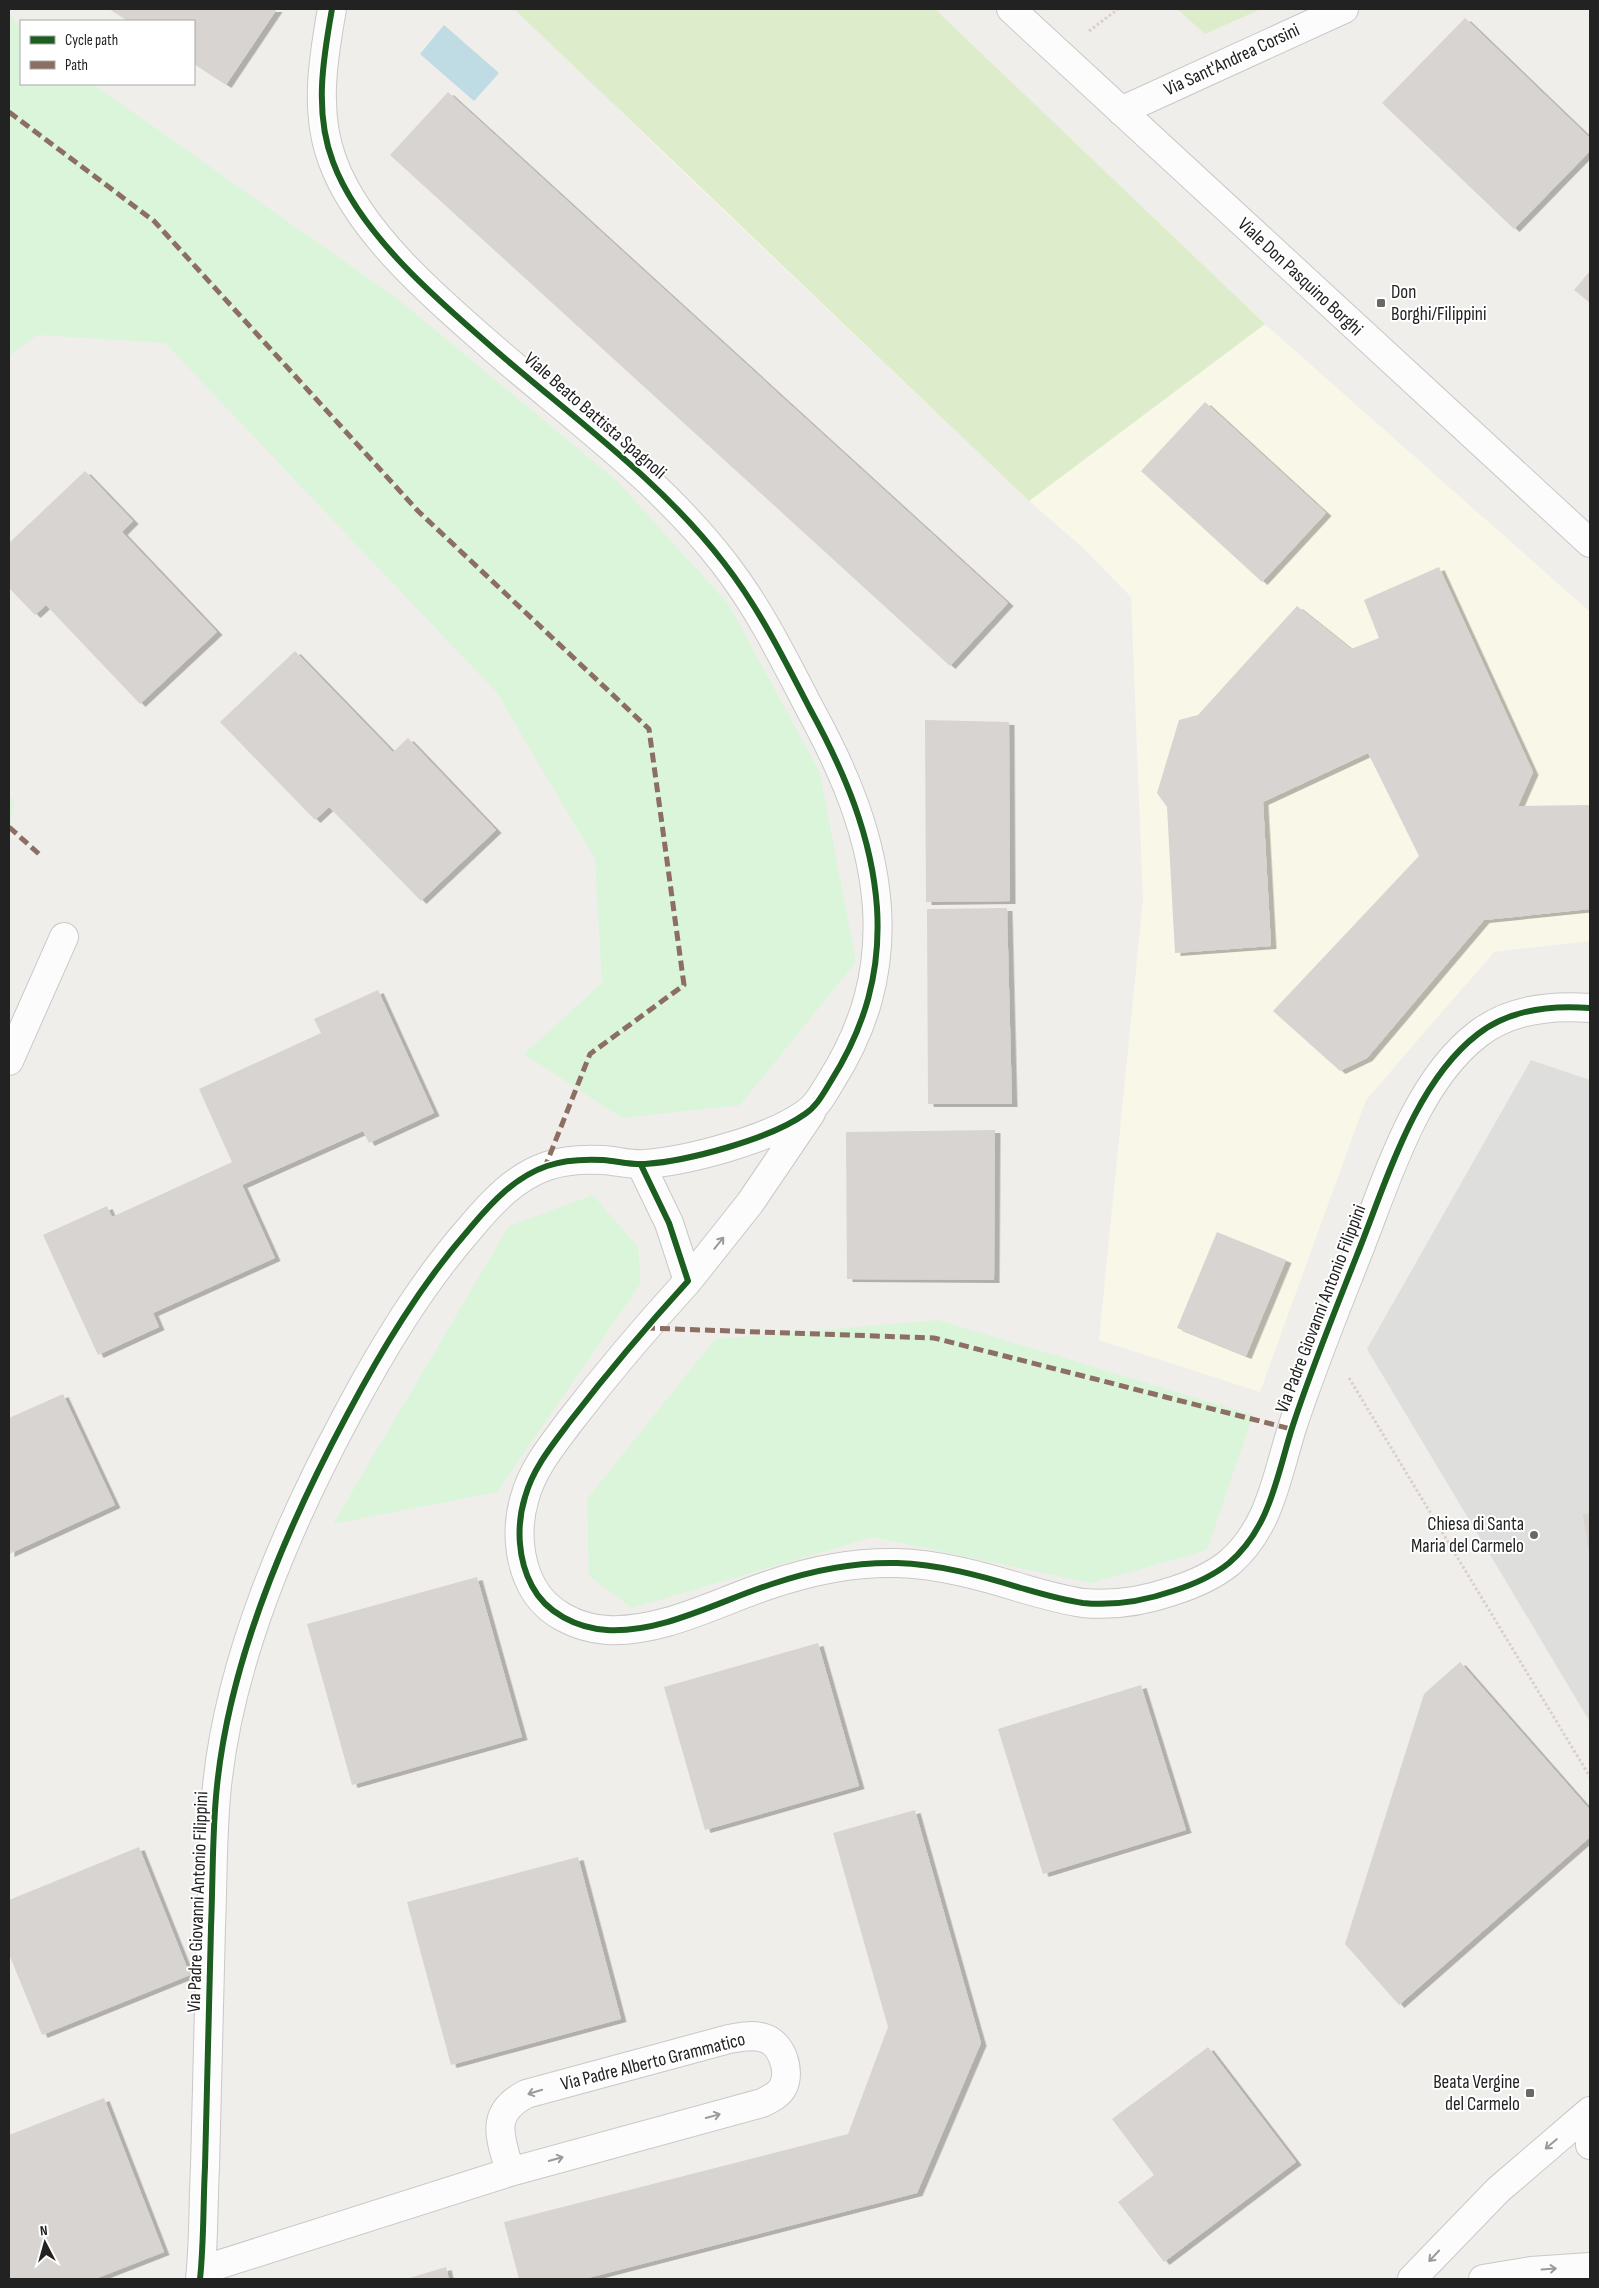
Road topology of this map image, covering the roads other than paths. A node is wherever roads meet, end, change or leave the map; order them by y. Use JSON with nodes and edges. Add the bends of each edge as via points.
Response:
{"nodes":[{"id":1,"x":332,"y":9,"type":"edge"},
{"id":2,"x":1010,"y":9,"type":"edge"},
{"id":3,"x":1344,"y":9,"type":"edge"},
{"id":4,"x":1121,"y":111,"type":"junction"},
{"id":5,"x":1590,"y":543,"type":"edge"},
{"id":6,"x":64,"y":937,"type":"dead end"},
{"id":7,"x":1590,"y":1008,"type":"edge"},
{"id":8,"x":9,"y":1061,"type":"edge"},
{"id":9,"x":813,"y":1110,"type":"junction"},
{"id":10,"x":641,"y":1165,"type":"junction"},
{"id":11,"x":688,"y":1281,"type":"junction"},
{"id":12,"x":1590,"y":2112,"type":"edge"},
{"id":13,"x":1590,"y":2145,"type":"edge"},
{"id":14,"x":510,"y":2172,"type":"junction"},
{"id":15,"x":1590,"y":2267,"type":"edge"},
{"id":16,"x":201,"y":2275,"type":"edge"},
{"id":17,"x":1412,"y":2279,"type":"edge"},
{"id":18,"x":1483,"y":2279,"type":"edge"}],
"edges":[{"from":1,"to":9,"type":"street","name":"Viale Beato Battista Spagnoli","via":[[324,58],[324,124],[330,155],[353,202],[396,257],[424,286],[669,500],[706,541],[740,584],[763,621],[844,778],[860,821],[872,870],[878,916],[876,960],[870,997],[857,1035]]},
{"from":2,"to":4,"type":"street","name":"Viale Don Pasquino Borghi"},
{"from":3,"to":4,"type":"street","name":"Via Sant'Andrea Corsini"},
{"from":4,"to":5,"type":"street","name":"Viale Don Pasquino Borghi"},
{"from":6,"to":8,"type":"street"},
{"from":7,"to":11,"type":"street","name":"Via Padre Giovanni Antonio Filippini","via":[[1536,1010],[1505,1018],[1479,1032],[1449,1062],[1426,1096],[1396,1156],[1324,1337],[1291,1429],[1270,1503],[1259,1526],[1230,1562],[1182,1588],[1137,1601],[1088,1603],[927,1566],[868,1563],[804,1574],[647,1626],[619,1630],[587,1627],[563,1617],[543,1603],[524,1568],[520,1525],[525,1497],[535,1471],[572,1420],[645,1328]]},
{"from":9,"to":10,"type":"street","via":[[768,1134],[690,1156]]},
{"from":11,"to":9,"type":"street","name":"Viale Beato Battista Spagnoli","one_way":true,"via":[[750,1203]]},
{"from":10,"to":11,"type":"street","via":[[669,1223]]},
{"from":10,"to":16,"type":"street","name":"Via Padre Giovanni Antonio Filippini","via":[[599,1160],[556,1164],[517,1181],[493,1203],[437,1269],[384,1349],[322,1462],[284,1542],[234,1695],[217,1784]]},
{"from":12,"to":13,"type":"street"},
{"from":12,"to":17,"type":"street","one_way":true,"via":[[1492,2196]]},
{"from":14,"to":14,"type":"street","name":"Via Padre Alberto Grammatico","one_way":true,"via":[[762,2103],[784,2086],[783,2058],[770,2040],[755,2036],[729,2039],[526,2094],[514,2100],[500,2120],[499,2129]]},
{"from":14,"to":16,"type":"street","name":"Via Padre Alberto Grammatico"},
{"from":18,"to":15,"type":"street","one_way":true,"via":[[1530,2271]]}]}
